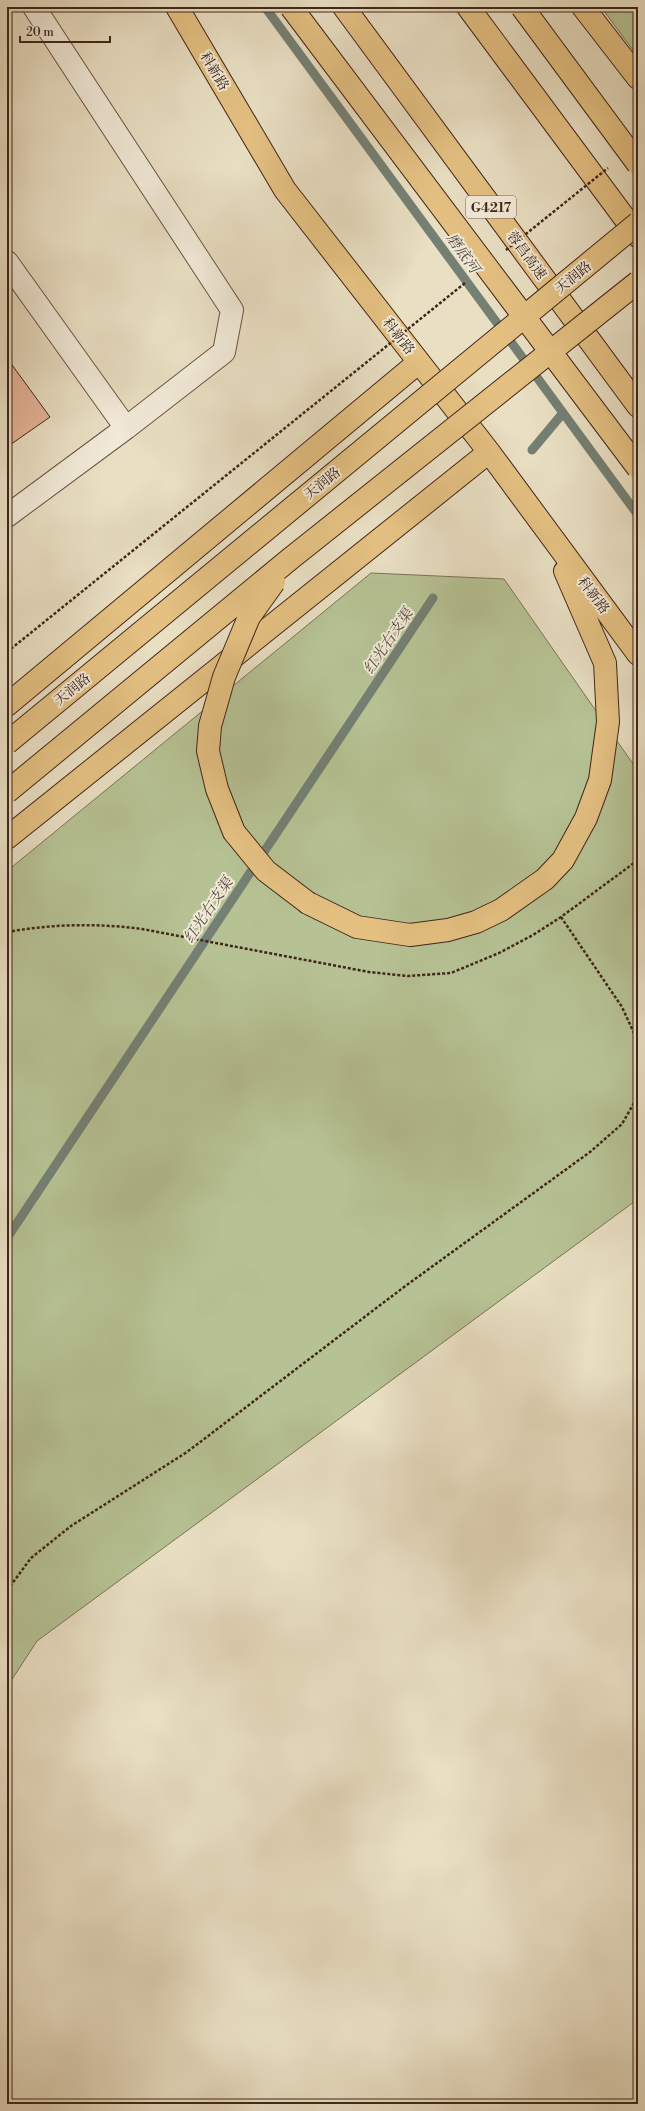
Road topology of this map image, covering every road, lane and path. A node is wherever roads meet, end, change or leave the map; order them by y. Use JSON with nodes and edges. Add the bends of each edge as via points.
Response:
{"nodes":[{"id":1,"x":34,"y":7,"type":"edge"},
{"id":2,"x":177,"y":7,"type":"edge"},
{"id":3,"x":291,"y":7,"type":"edge"},
{"id":4,"x":344,"y":7,"type":"edge"},
{"id":5,"x":468,"y":7,"type":"edge"},
{"id":6,"x":476,"y":7,"type":"edge"},
{"id":7,"x":522,"y":7,"type":"edge"},
{"id":8,"x":583,"y":7,"type":"edge"},
{"id":9,"x":500,"y":50,"type":"junction"},
{"id":10,"x":638,"y":78,"type":"edge"},
{"id":11,"x":613,"y":164,"type":"dead end"},
{"id":12,"x":638,"y":164,"type":"edge"},
{"id":13,"x":638,"y":223,"type":"edge"},
{"id":14,"x":638,"y":236,"type":"edge"},
{"id":15,"x":502,"y":253,"type":"dead end"},
{"id":16,"x":7,"y":262,"type":"edge"},
{"id":17,"x":471,"y":278,"type":"dead end"},
{"id":18,"x":638,"y":282,"type":"edge"},
{"id":19,"x":419,"y":362,"type":"junction"},
{"id":20,"x":638,"y":406,"type":"edge"},
{"id":21,"x":126,"y":428,"type":"junction"},
{"id":22,"x":489,"y":452,"type":"junction"},
{"id":23,"x":638,"y":468,"type":"edge"},
{"id":24,"x":7,"y":516,"type":"edge"},
{"id":25,"x":549,"y":535,"type":"junction"},
{"id":26,"x":290,"y":559,"type":"junction"},
{"id":27,"x":7,"y":652,"type":"edge"},
{"id":28,"x":638,"y":654,"type":"edge"},
{"id":29,"x":7,"y":705,"type":"edge"},
{"id":30,"x":7,"y":743,"type":"edge"},
{"id":31,"x":7,"y":792,"type":"edge"},
{"id":32,"x":7,"y":838,"type":"edge"},
{"id":33,"x":561,"y":917,"type":"dead end"},
{"id":34,"x":35,"y":927,"type":"dead end"},
{"id":35,"x":7,"y":932,"type":"edge"},
{"id":36,"x":638,"y":1042,"type":"edge"},
{"id":37,"x":638,"y":1096,"type":"edge"},
{"id":38,"x":7,"y":1601,"type":"edge"}],
"edges":[{"from":1,"to":21,"type":"lane","via":[[232,310],[224,352]]},
{"from":2,"to":19,"type":"main road","name":"科新路","via":[[286,190]]},
{"from":3,"to":23,"type":"main road","bridge":true},
{"from":4,"to":20,"type":"main road","name":"蓉昌高速","number":"G4217"},
{"from":5,"to":9,"type":"main road"},
{"from":6,"to":9,"type":"main road"},
{"from":7,"to":12,"type":"main road","bridge":true},
{"from":8,"to":10,"type":"main road"},
{"from":9,"to":14,"type":"main road"},
{"from":11,"to":15,"type":"path","bridge":true},
{"from":13,"to":30,"type":"main road","name":"天润路","bridge":true},
{"from":16,"to":21,"type":"lane"},
{"from":17,"to":27,"type":"path","bridge":true},
{"from":18,"to":26,"type":"main road","bridge":true},
{"from":19,"to":22,"type":"main road","name":"科新路"},
{"from":19,"to":29,"type":"main road"},
{"from":21,"to":24,"type":"lane"},
{"from":22,"to":25,"type":"main road","name":"科新路"},
{"from":22,"to":32,"type":"main road"},
{"from":25,"to":26,"type":"main road","bridge":true,"via":[[605,663],[608,722],[600,780],[586,818],[563,860],[545,879],[501,910],[476,922],[448,930],[410,935],[357,927],[308,903],[266,871],[234,832],[218,789],[208,751],[210,726],[224,677],[249,617]]},
{"from":25,"to":28,"type":"main road","name":"科新路"},
{"from":26,"to":31,"type":"main road","bridge":true},
{"from":33,"to":36,"type":"path","via":[[622,1007]]},
{"from":34,"to":35,"type":"path"},
{"from":37,"to":38,"type":"path","via":[[622,1124],[590,1152],[404,1287],[187,1452],[71,1526],[31,1558],[11,1585]]}]}
